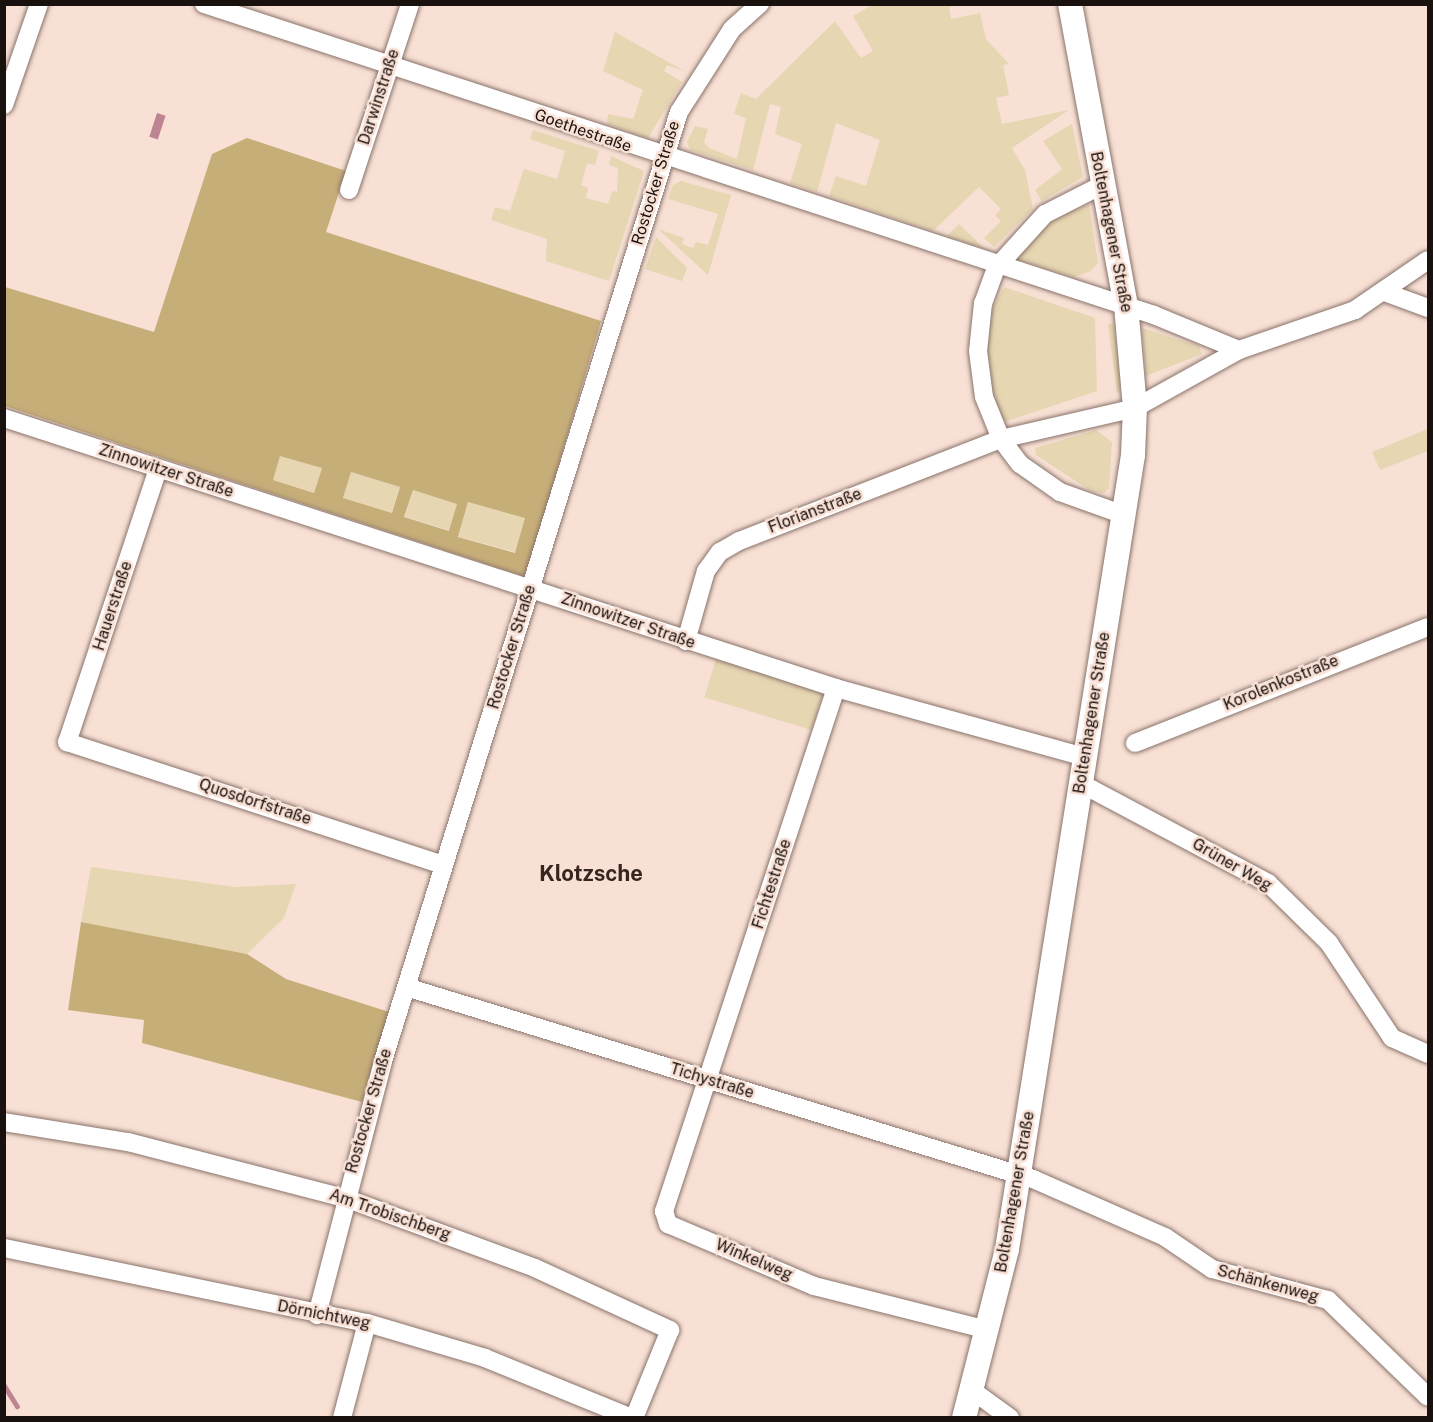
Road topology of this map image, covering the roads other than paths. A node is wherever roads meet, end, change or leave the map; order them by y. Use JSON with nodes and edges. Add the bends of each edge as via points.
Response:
{"nodes":[{"id":1,"x":39,"y":4,"type":"edge"},
{"id":2,"x":204,"y":4,"type":"edge"},
{"id":3,"x":410,"y":4,"type":"edge"},
{"id":4,"x":760,"y":4,"type":"edge"},
{"id":5,"x":1070,"y":4,"type":"edge"},
{"id":6,"x":389,"y":65,"type":"junction"},
{"id":7,"x":4,"y":105,"type":"edge"},
{"id":8,"x":664,"y":159,"type":"junction"},
{"id":9,"x":1104,"y":184,"type":"junction"},
{"id":10,"x":349,"y":190,"type":"dead end"},
{"id":11,"x":1428,"y":260,"type":"edge"},
{"id":12,"x":996,"y":268,"type":"junction"},
{"id":13,"x":1387,"y":293,"type":"junction"},
{"id":14,"x":1126,"y":306,"type":"junction"},
{"id":15,"x":1428,"y":308,"type":"edge"},
{"id":16,"x":1239,"y":350,"type":"junction"},
{"id":17,"x":1135,"y":408,"type":"junction"},
{"id":18,"x":4,"y":418,"type":"edge"},
{"id":19,"x":1001,"y":439,"type":"junction"},
{"id":20,"x":158,"y":469,"type":"junction"},
{"id":21,"x":1124,"y":514,"type":"junction"},
{"id":22,"x":530,"y":588,"type":"junction"},
{"id":23,"x":1428,"y":627,"type":"edge"},
{"id":24,"x":686,"y":641,"type":"junction"},
{"id":25,"x":836,"y":688,"type":"junction"},
{"id":26,"x":67,"y":742,"type":"joint"},
{"id":27,"x":1135,"y":742,"type":"dead end"},
{"id":28,"x":1084,"y":757,"type":"junction"},
{"id":29,"x":1080,"y":783,"type":"junction"},
{"id":30,"x":443,"y":865,"type":"junction"},
{"id":31,"x":406,"y":987,"type":"junction"},
{"id":32,"x":1428,"y":1054,"type":"edge"},
{"id":33,"x":708,"y":1080,"type":"junction"},
{"id":34,"x":4,"y":1122,"type":"edge"},
{"id":35,"x":1019,"y":1174,"type":"junction"},
{"id":36,"x":345,"y":1198,"type":"junction"},
{"id":37,"x":4,"y":1248,"type":"edge"},
{"id":38,"x":317,"y":1315,"type":"junction"},
{"id":39,"x":367,"y":1323,"type":"junction"},
{"id":40,"x":988,"y":1330,"type":"junction"},
{"id":41,"x":973,"y":1390,"type":"junction"},
{"id":42,"x":1428,"y":1397,"type":"edge"},
{"id":43,"x":342,"y":1418,"type":"edge"},
{"id":44,"x":633,"y":1418,"type":"edge"},
{"id":45,"x":964,"y":1418,"type":"edge"},
{"id":46,"x":1010,"y":1418,"type":"edge"}],
"edges":[{"from":1,"to":7,"type":"street"},
{"from":2,"to":6,"type":"street","name":"Goethestraße"},
{"from":3,"to":6,"type":"street","name":"Darwinstraße"},
{"from":4,"to":8,"type":"street","name":"Rostocker Straße","via":[[732,29],[701,73],[679,112]]},
{"from":5,"to":9,"type":"street","name":"Boltenhagener Straße"},
{"from":6,"to":8,"type":"street","name":"Goethestraße"},
{"from":6,"to":10,"type":"street","name":"Darwinstraße"},
{"from":8,"to":12,"type":"street","name":"Goethestraße"},
{"from":8,"to":22,"type":"street","name":"Rostocker Straße"},
{"from":9,"to":12,"type":"street","via":[[1045,214]]},
{"from":9,"to":14,"type":"street","name":"Boltenhagener Straße"},
{"from":11,"to":13,"type":"street","name":"Florianstraße"},
{"from":12,"to":14,"type":"street","name":"Goethestraße"},
{"from":12,"to":19,"type":"street","via":[[983,303],[978,351],[984,397]]},
{"from":13,"to":15,"type":"street"},
{"from":13,"to":16,"type":"street","name":"Florianstraße","via":[[1325,323]]},
{"from":14,"to":16,"type":"street","name":"Goethestraße"},
{"from":14,"to":17,"type":"street","name":"Boltenhagener Straße"},
{"from":16,"to":17,"type":"street","name":"Florianstraße"},
{"from":17,"to":19,"type":"street","name":"Florianstraße"},
{"from":17,"to":21,"type":"street","name":"Boltenhagener Straße"},
{"from":18,"to":20,"type":"street","name":"Zinnowitzer Straße"},
{"from":19,"to":21,"type":"street","via":[[1040,481],[1089,506]]},
{"from":19,"to":24,"type":"street","name":"Florianstraße","via":[[720,552],[706,571]]},
{"from":20,"to":22,"type":"street","name":"Zinnowitzer Straße"},
{"from":20,"to":26,"type":"street","name":"Hauerstraße"},
{"from":21,"to":28,"type":"street","name":"Boltenhagener Straße"},
{"from":22,"to":24,"type":"street","name":"Zinnowitzer Straße"},
{"from":22,"to":30,"type":"street","name":"Rostocker Straße"},
{"from":23,"to":27,"type":"street","name":"Korolenkostraße"},
{"from":24,"to":25,"type":"street","name":"Zinnowitzer Straße"},
{"from":25,"to":28,"type":"street","name":"Zinnowitzer Straße"},
{"from":25,"to":33,"type":"street","name":"Fichtestraße"},
{"from":26,"to":30,"type":"street","name":"Quosdorfstraße"},
{"from":28,"to":29,"type":"street","name":"Boltenhagener Straße"},
{"from":29,"to":32,"type":"street","name":"Grüner Weg","via":[[1268,883],[1329,943],[1392,1038]]},
{"from":29,"to":35,"type":"street","name":"Boltenhagener Straße"},
{"from":30,"to":31,"type":"street","name":"Rostocker Straße"},
{"from":31,"to":33,"type":"street","name":"Tichystraße"},
{"from":31,"to":36,"type":"street","name":"Rostocker Straße"},
{"from":33,"to":35,"type":"street","name":"Tichystraße"},
{"from":33,"to":40,"type":"street","name":"Winkelweg","via":[[664,1211],[668,1224],[814,1286]]},
{"from":34,"to":36,"type":"street","name":"Am Trobischberg","via":[[128,1142]]},
{"from":35,"to":40,"type":"street","name":"Boltenhagener Straße"},
{"from":35,"to":42,"type":"street","name":"Schänkenweg","via":[[1139,1224],[1212,1269],[1328,1300]]},
{"from":36,"to":38,"type":"street","name":"Rostocker Straße"},
{"from":36,"to":44,"type":"street","name":"Am Trobischberg","via":[[535,1268],[670,1330]]},
{"from":37,"to":38,"type":"street","name":"Dörnichtweg"},
{"from":38,"to":39,"type":"street","name":"Dörnichtweg"},
{"from":39,"to":43,"type":"street"},
{"from":39,"to":44,"type":"street","name":"Dörnichtweg","via":[[485,1358]]},
{"from":40,"to":41,"type":"street","name":"Boltenhagener Straße"},
{"from":41,"to":45,"type":"street","name":"Boltenhagener Straße"},
{"from":41,"to":46,"type":"street"}]}
